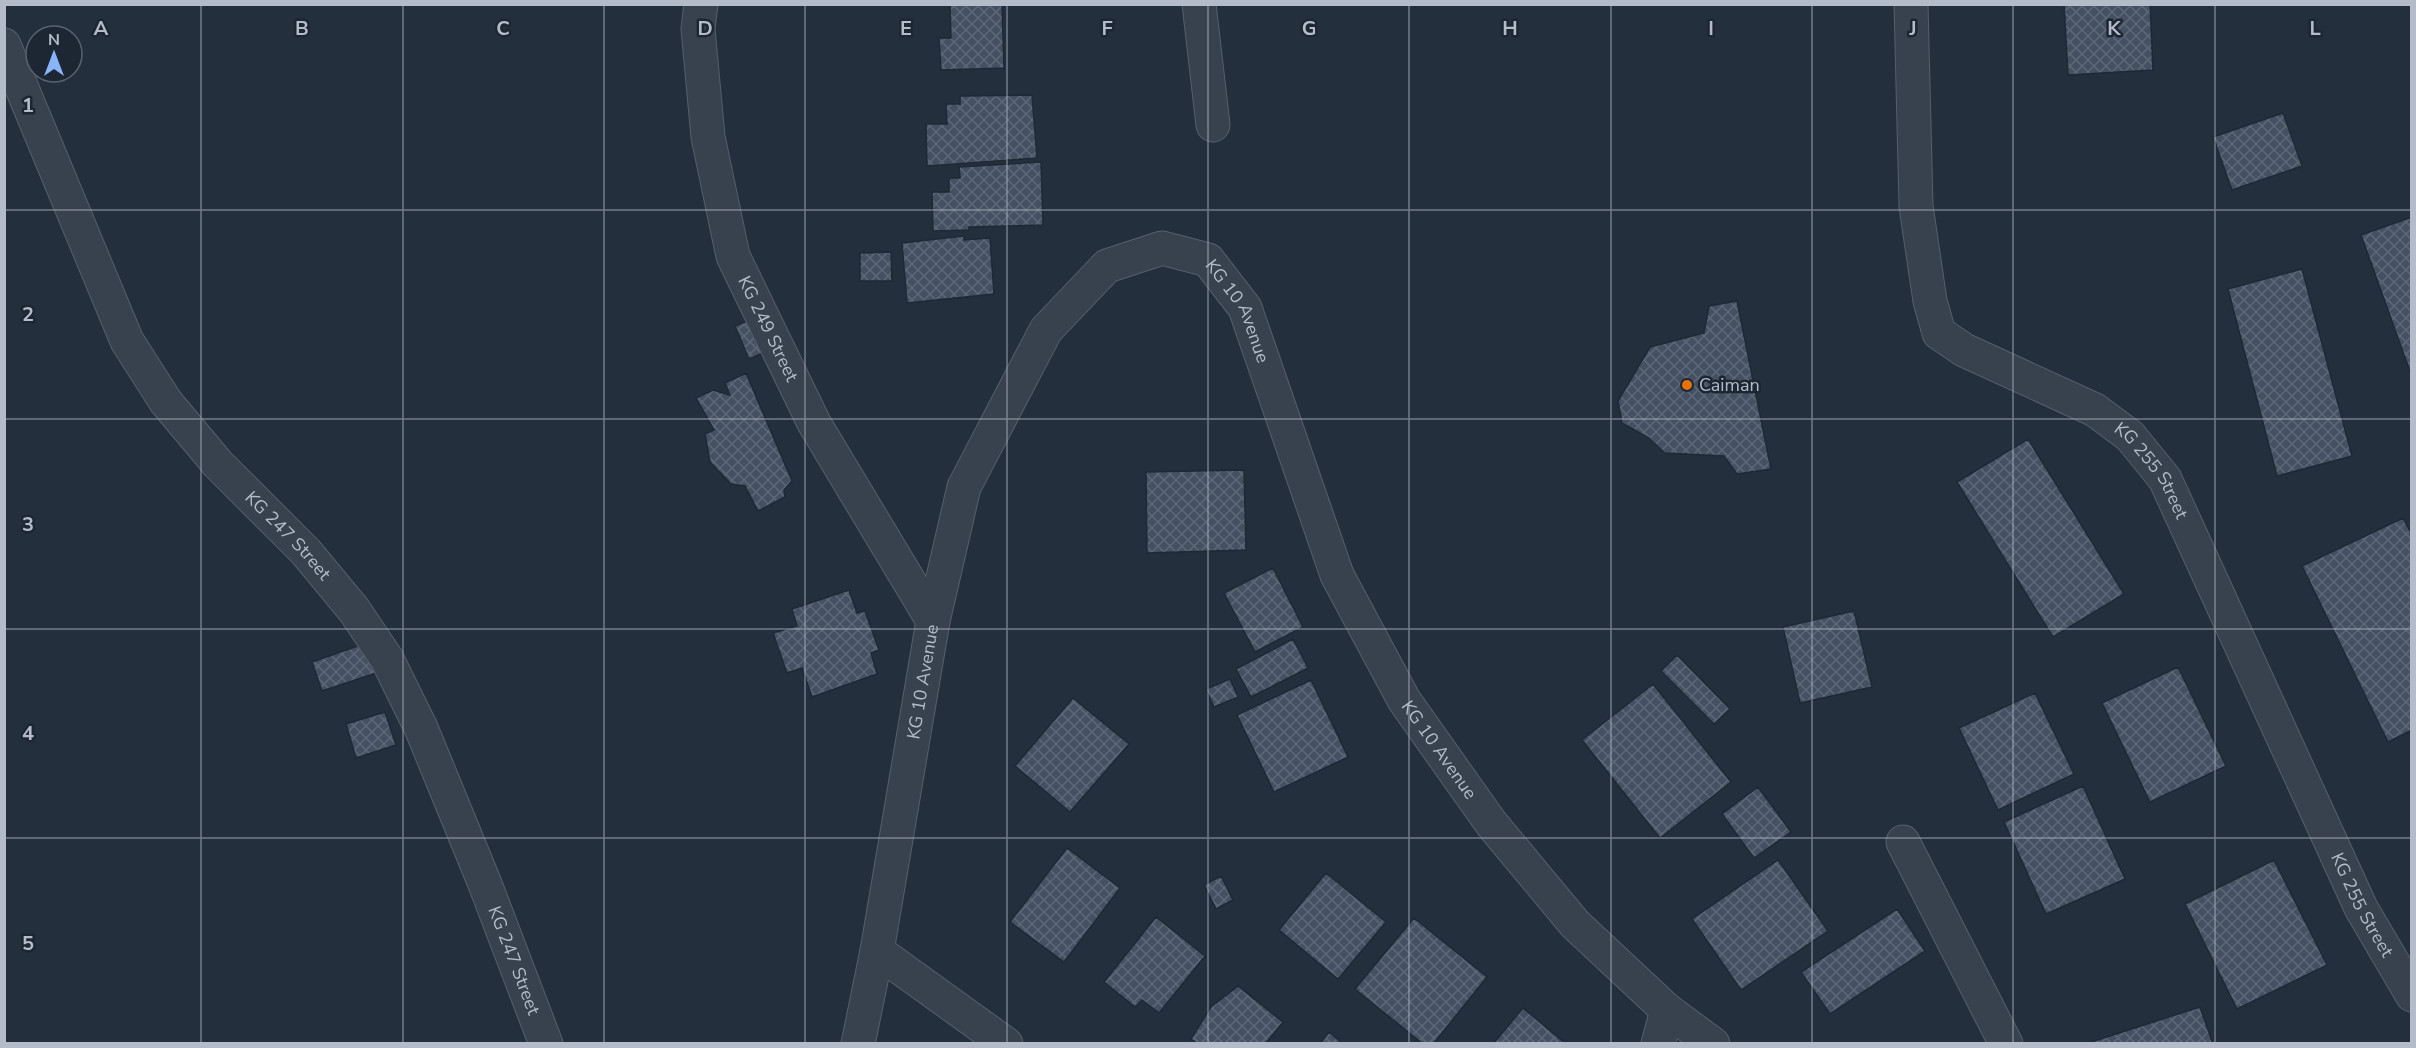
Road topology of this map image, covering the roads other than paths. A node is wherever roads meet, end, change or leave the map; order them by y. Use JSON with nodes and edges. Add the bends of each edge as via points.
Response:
{"nodes":[{"id":1,"x":700,"y":4,"type":"edge"},
{"id":2,"x":1199,"y":4,"type":"edge"},
{"id":3,"x":1911,"y":4,"type":"edge"},
{"id":4,"x":4,"y":45,"type":"edge"},
{"id":5,"x":1213,"y":125,"type":"dead end"},
{"id":6,"x":933,"y":621,"type":"junction"},
{"id":7,"x":1903,"y":842,"type":"dead end"},
{"id":8,"x":877,"y":951,"type":"junction"},
{"id":9,"x":2412,"y":995,"type":"edge"},
{"id":10,"x":1667,"y":1010,"type":"junction"},
{"id":11,"x":546,"y":1044,"type":"edge"},
{"id":12,"x":858,"y":1044,"type":"edge"},
{"id":13,"x":1006,"y":1044,"type":"edge"},
{"id":14,"x":1658,"y":1044,"type":"edge"},
{"id":15,"x":1713,"y":1044,"type":"edge"},
{"id":16,"x":2006,"y":1044,"type":"edge"}],
"edges":[{"from":1,"to":6,"type":"street","name":"KG 249 Street","via":[[698,29],[708,138],[733,256],[813,423]]},
{"from":2,"to":5,"type":"street"},
{"from":3,"to":9,"type":"street","name":"KG 255 Street","via":[[1916,206],[1930,301],[1939,333],[1964,350],[2095,410],[2130,436],[2165,479],[2361,908]]},
{"from":4,"to":11,"type":"street","name":"KG 247 Street","via":[[127,341],[166,402],[218,464],[306,552],[354,610],[387,659],[426,739]]},
{"from":6,"to":8,"type":"street","name":"KG 10 Avenue"},
{"from":6,"to":10,"type":"street","name":"KG 10 Avenue","via":[[964,487],[1046,330],[1107,266],[1162,248],[1208,260],[1245,308],[1336,574],[1404,700],[1491,823],[1575,924]]},
{"from":7,"to":16,"type":"street"},
{"from":8,"to":12,"type":"street","name":"KG 10 Avenue"},
{"from":8,"to":13,"type":"street"},
{"from":10,"to":14,"type":"street"},
{"from":10,"to":15,"type":"street","name":"KG 10 Avenue"}]}
